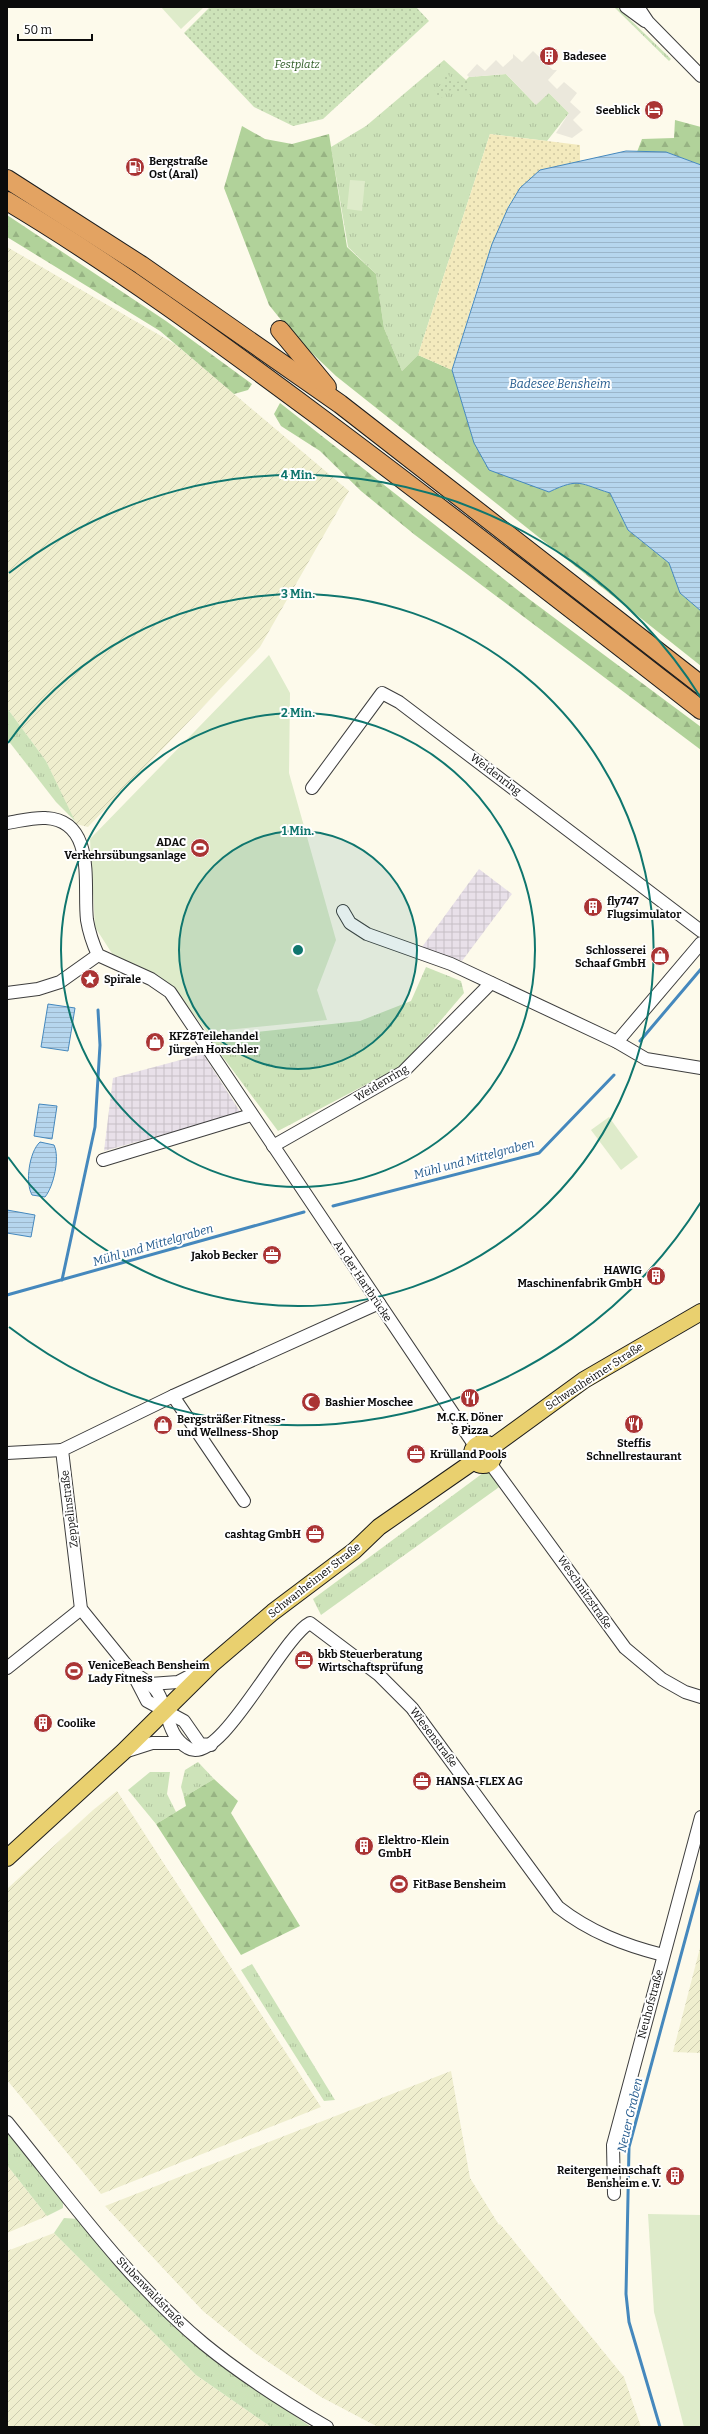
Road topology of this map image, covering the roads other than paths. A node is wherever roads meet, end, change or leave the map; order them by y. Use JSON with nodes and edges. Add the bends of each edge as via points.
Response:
{"nodes":[{"id":1,"x":626,"y":7,"type":"edge"},
{"id":2,"x":638,"y":7,"type":"edge"},
{"id":3,"x":648,"y":22,"type":"junction"},
{"id":4,"x":701,"y":76,"type":"edge"},
{"id":5,"x":7,"y":179,"type":"edge"},
{"id":6,"x":7,"y":201,"type":"edge"},
{"id":7,"x":280,"y":330,"type":"dead end"},
{"id":8,"x":340,"y":404,"type":"junction"},
{"id":9,"x":701,"y":685,"type":"edge"},
{"id":10,"x":701,"y":710,"type":"edge"},
{"id":11,"x":312,"y":788,"type":"dead end"},
{"id":12,"x":7,"y":823,"type":"edge"},
{"id":13,"x":343,"y":911,"type":"dead end"},
{"id":14,"x":701,"y":931,"type":"edge"},
{"id":15,"x":701,"y":943,"type":"edge"},
{"id":16,"x":98,"y":955,"type":"junction"},
{"id":17,"x":491,"y":984,"type":"junction"},
{"id":18,"x":7,"y":994,"type":"edge"},
{"id":19,"x":617,"y":1042,"type":"junction"},
{"id":20,"x":701,"y":1068,"type":"edge"},
{"id":21,"x":251,"y":1115,"type":"junction"},
{"id":22,"x":273,"y":1146,"type":"junction"},
{"id":23,"x":103,"y":1160,"type":"dead end"},
{"id":24,"x":379,"y":1303,"type":"junction"},
{"id":25,"x":701,"y":1312,"type":"edge"},
{"id":26,"x":173,"y":1396,"type":"junction"},
{"id":27,"x":62,"y":1450,"type":"junction"},
{"id":28,"x":7,"y":1453,"type":"edge"},
{"id":29,"x":474,"y":1454,"type":"junction"},
{"id":30,"x":491,"y":1455,"type":"junction"},
{"id":31,"x":244,"y":1501,"type":"dead end"},
{"id":32,"x":81,"y":1609,"type":"junction"},
{"id":33,"x":211,"y":1665,"type":"junction"},
{"id":34,"x":7,"y":1668,"type":"edge"},
{"id":35,"x":132,"y":1672,"type":"junction"},
{"id":36,"x":150,"y":1684,"type":"junction"},
{"id":37,"x":701,"y":1697,"type":"edge"},
{"id":38,"x":164,"y":1712,"type":"junction"},
{"id":39,"x":180,"y":1743,"type":"junction"},
{"id":40,"x":211,"y":1745,"type":"junction"},
{"id":41,"x":123,"y":1752,"type":"junction"},
{"id":42,"x":701,"y":1817,"type":"edge"},
{"id":43,"x":7,"y":1858,"type":"edge"},
{"id":44,"x":663,"y":1955,"type":"junction"},
{"id":45,"x":7,"y":2122,"type":"edge"},
{"id":46,"x":614,"y":2194,"type":"dead end"},
{"id":47,"x":327,"y":2427,"type":"edge"}],
"edges":[{"from":1,"to":3,"type":"street"},
{"from":2,"to":3,"type":"street"},
{"from":3,"to":4,"type":"street"},
{"from":5,"to":8,"type":"highway","via":[[141,265]]},
{"from":6,"to":10,"type":"highway","via":[[131,281],[234,353],[466,526]]},
{"from":7,"to":8,"type":"highway"},
{"from":8,"to":9,"type":"highway"},
{"from":11,"to":14,"type":"street","name":"Weidenring","via":[[382,693],[399,702]]},
{"from":12,"to":16,"type":"street","via":[[46,818],[61,822],[73,830],[85,854],[87,921]]},
{"from":13,"to":17,"type":"street","via":[[350,922],[367,934],[451,964]]},
{"from":15,"to":19,"type":"street"},
{"from":16,"to":18,"type":"street","via":[[60,982]]},
{"from":16,"to":21,"type":"street","name":"An der Hartbrücke","via":[[151,979],[170,992]]},
{"from":17,"to":19,"type":"street"},
{"from":17,"to":22,"type":"street","name":"Weidenring","via":[[403,1072]]},
{"from":19,"to":20,"type":"street","via":[[646,1059]]},
{"from":21,"to":22,"type":"street","name":"An der Hartbrücke"},
{"from":21,"to":23,"type":"street"},
{"from":22,"to":24,"type":"street","name":"An der Hartbrücke"},
{"from":24,"to":26,"type":"street"},
{"from":24,"to":29,"type":"street","name":"An der Hartbrücke"},
{"from":25,"to":30,"type":"main road","name":"Schwanheimer Straße","via":[[584,1380]]},
{"from":26,"to":27,"type":"street"},
{"from":26,"to":31,"type":"street"},
{"from":27,"to":28,"type":"street"},
{"from":27,"to":32,"type":"street","name":"Zeppelinstraße"},
{"from":29,"to":30,"type":"main road","via":[[483,1443]]},
{"from":29,"to":33,"type":"main road","name":"Schwanheimer Straße","via":[[379,1527],[354,1551],[273,1612]]},
{"from":30,"to":37,"type":"street","name":"Weschnitzstraße","via":[[625,1648],[662,1679],[685,1692]]},
{"from":32,"to":34,"type":"street"},
{"from":32,"to":35,"type":"street"},
{"from":33,"to":36,"type":"street","via":[[178,1682]]},
{"from":33,"to":38,"type":"main road","name":"Schwanheimer Straße"},
{"from":35,"to":36,"type":"street"},
{"from":35,"to":38,"type":"street","via":[[147,1700]]},
{"from":36,"to":38,"type":"street","via":[[158,1693]]},
{"from":38,"to":39,"type":"street"},
{"from":38,"to":40,"type":"street","via":[[184,1721],[200,1744]]},
{"from":38,"to":41,"type":"main road","name":"Schwanheimer Straße"},
{"from":39,"to":40,"type":"street","via":[[196,1751]]},
{"from":39,"to":41,"type":"street","via":[[152,1743]]},
{"from":40,"to":44,"type":"street","name":"Wiesenstraße","via":[[223,1734],[289,1643],[310,1623],[379,1675],[412,1708],[558,1907],[577,1922],[602,1935],[624,1945]]},
{"from":41,"to":43,"type":"main road","name":"Schwanheimer Straße"},
{"from":42,"to":44,"type":"street","name":"Neuhofstraße"},
{"from":44,"to":46,"type":"street","name":"Neuhofstraße","via":[[613,2145]]},
{"from":45,"to":47,"type":"street","name":"Stubenwaldstraße","via":[[103,2240],[166,2309],[204,2344],[247,2376]]}]}
